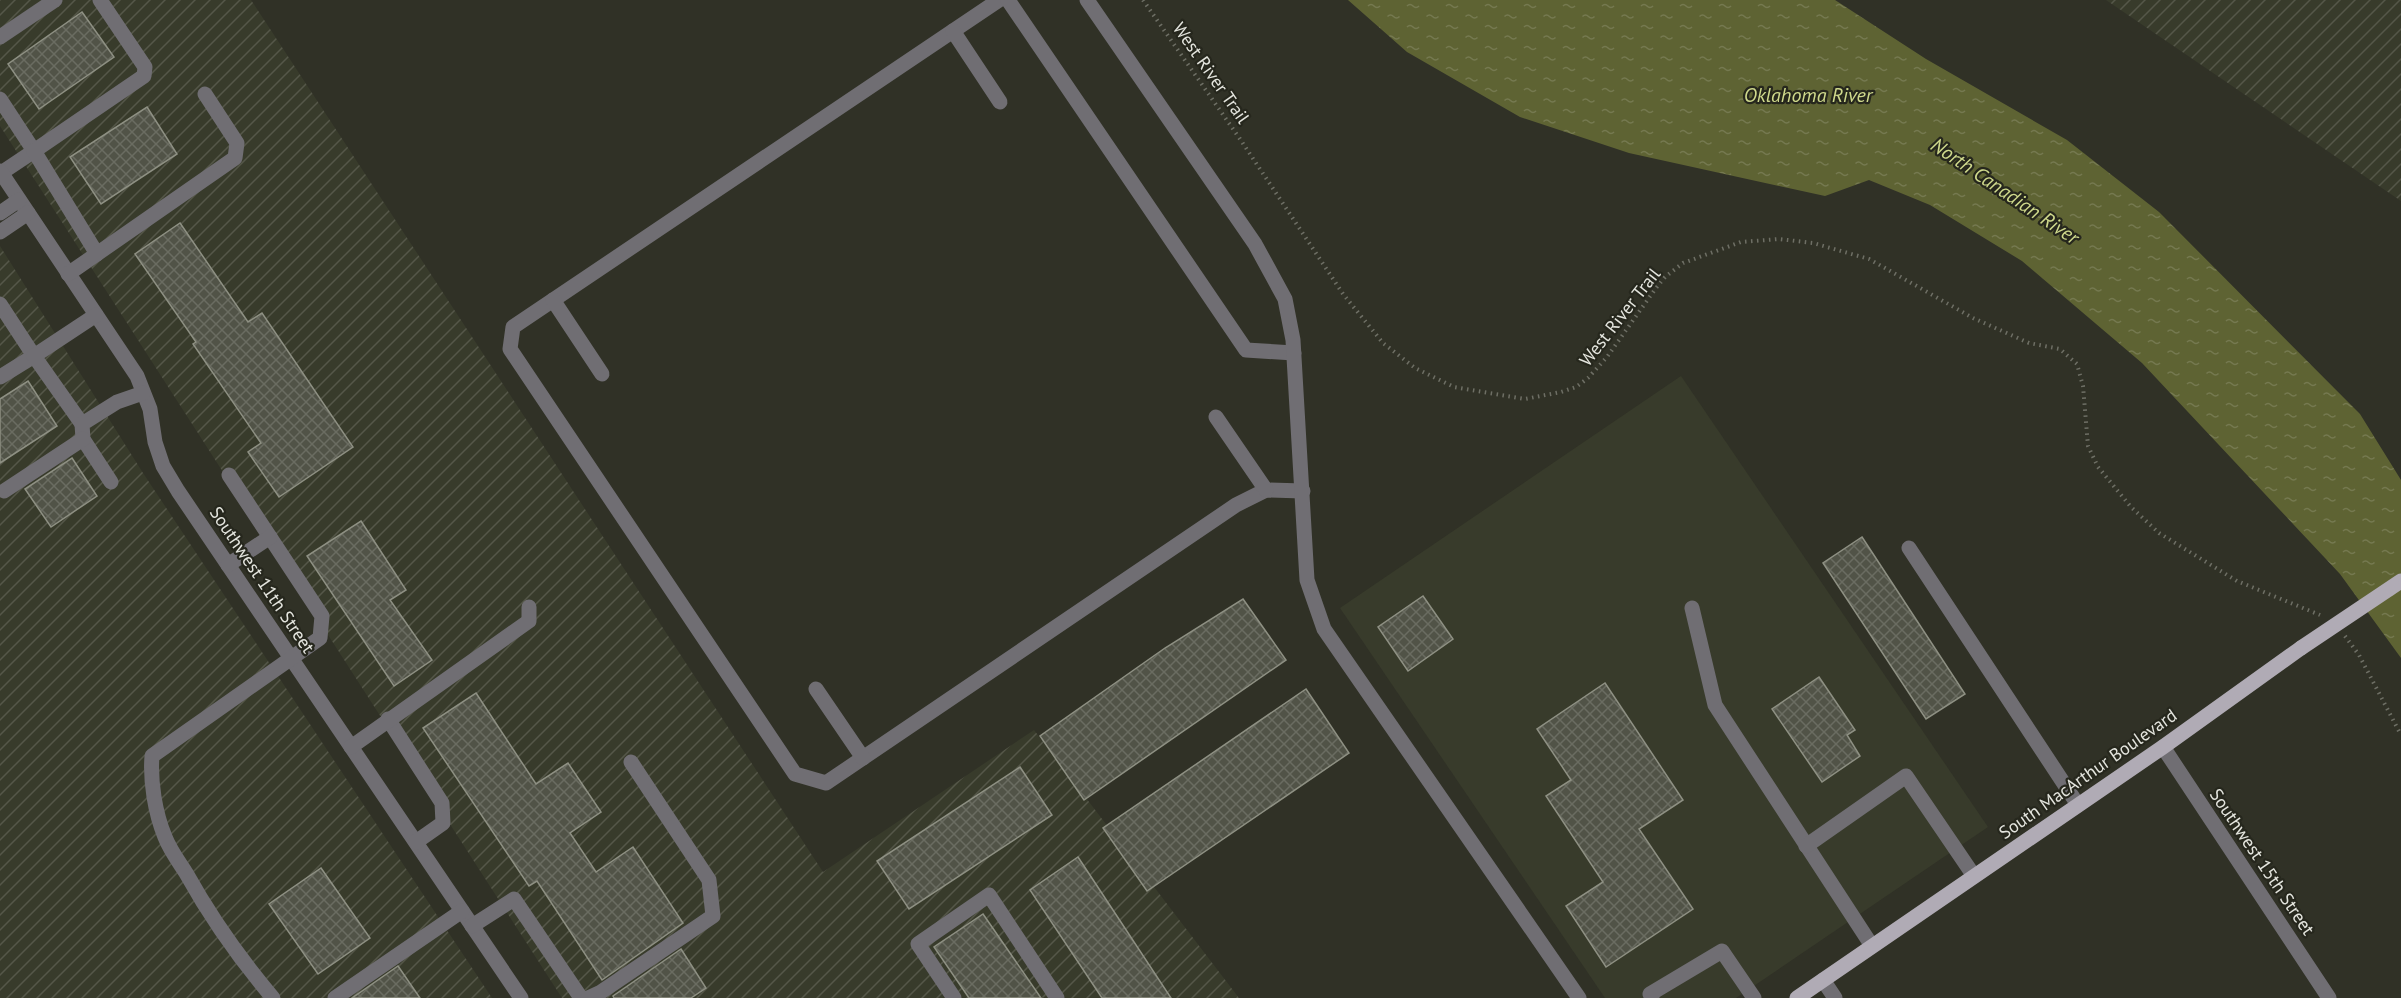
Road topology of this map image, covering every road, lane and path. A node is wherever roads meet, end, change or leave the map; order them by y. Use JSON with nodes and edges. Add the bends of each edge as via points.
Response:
{"nodes":[{"id":1,"x":54,"y":0,"type":"edge"},
{"id":2,"x":100,"y":0,"type":"edge"},
{"id":3,"x":999,"y":0,"type":"edge"},
{"id":4,"x":1008,"y":0,"type":"edge"},
{"id":5,"x":1087,"y":0,"type":"edge"},
{"id":6,"x":1143,"y":0,"type":"edge"},
{"id":7,"x":953,"y":31,"type":"junction"},
{"id":8,"x":0,"y":37,"type":"edge"},
{"id":9,"x":205,"y":94,"type":"dead end"},
{"id":10,"x":0,"y":99,"type":"edge"},
{"id":11,"x":1000,"y":102,"type":"dead end"},
{"id":12,"x":34,"y":151,"type":"junction"},
{"id":13,"x":1,"y":172,"type":"edge"},
{"id":14,"x":24,"y":207,"type":"junction"},
{"id":15,"x":0,"y":213,"type":"edge"},
{"id":16,"x":0,"y":232,"type":"edge"},
{"id":17,"x":97,"y":254,"type":"junction"},
{"id":18,"x":68,"y":274,"type":"junction"},
{"id":19,"x":553,"y":300,"type":"junction"},
{"id":20,"x":0,"y":304,"type":"edge"},
{"id":21,"x":96,"y":315,"type":"junction"},
{"id":22,"x":1293,"y":353,"type":"junction"},
{"id":23,"x":34,"y":356,"type":"junction"},
{"id":24,"x":602,"y":374,"type":"dead end"},
{"id":25,"x":0,"y":377,"type":"edge"},
{"id":26,"x":143,"y":393,"type":"junction"},
{"id":27,"x":1216,"y":417,"type":"dead end"},
{"id":28,"x":82,"y":431,"type":"junction"},
{"id":29,"x":229,"y":476,"type":"dead end"},
{"id":30,"x":111,"y":482,"type":"dead end"},
{"id":31,"x":1266,"y":490,"type":"junction"},
{"id":32,"x":4,"y":491,"type":"dead end"},
{"id":33,"x":1303,"y":491,"type":"junction"},
{"id":34,"x":270,"y":537,"type":"junction"},
{"id":35,"x":1909,"y":548,"type":"dead end"},
{"id":36,"x":228,"y":565,"type":"junction"},
{"id":37,"x":2401,"y":581,"type":"edge"},
{"id":38,"x":529,"y":607,"type":"dead end"},
{"id":39,"x":1692,"y":608,"type":"dead end"},
{"id":40,"x":2323,"y":616,"type":"dead end"},
{"id":41,"x":2339,"y":628,"type":"dead end"},
{"id":42,"x":291,"y":658,"type":"junction"},
{"id":43,"x":816,"y":689,"type":"dead end"},
{"id":44,"x":388,"y":719,"type":"junction"},
{"id":45,"x":2401,"y":735,"type":"edge"},
{"id":46,"x":351,"y":747,"type":"junction"},
{"id":47,"x":2163,"y":747,"type":"junction"},
{"id":48,"x":863,"y":758,"type":"junction"},
{"id":49,"x":631,"y":762,"type":"dead end"},
{"id":50,"x":2078,"y":805,"type":"junction"},
{"id":51,"x":416,"y":842,"type":"junction"},
{"id":52,"x":1806,"y":846,"type":"junction"},
{"id":53,"x":1974,"y":876,"type":"junction"},
{"id":54,"x":462,"y":911,"type":"junction"},
{"id":55,"x":472,"y":926,"type":"junction"},
{"id":56,"x":1872,"y":946,"type":"junction"},
{"id":57,"x":1823,"y":980,"type":"junction"},
{"id":58,"x":273,"y":998,"type":"edge"},
{"id":59,"x":334,"y":998,"type":"edge"},
{"id":60,"x":521,"y":998,"type":"edge"},
{"id":61,"x":581,"y":998,"type":"edge"},
{"id":62,"x":588,"y":998,"type":"edge"},
{"id":63,"x":954,"y":998,"type":"edge"},
{"id":64,"x":1057,"y":998,"type":"edge"},
{"id":65,"x":1578,"y":998,"type":"edge"},
{"id":66,"x":1652,"y":998,"type":"edge"},
{"id":67,"x":1754,"y":998,"type":"edge"},
{"id":68,"x":1797,"y":998,"type":"edge"},
{"id":69,"x":1835,"y":998,"type":"edge"},
{"id":70,"x":2329,"y":998,"type":"edge"}],
"edges":[{"from":1,"to":8,"type":"street"},
{"from":2,"to":12,"type":"street","via":[[145,67],[144,76]]},
{"from":3,"to":7,"type":"street"},
{"from":4,"to":22,"type":"street","via":[[1246,350]]},
{"from":5,"to":22,"type":"street","via":[[1255,244],[1285,299]]},
{"from":6,"to":40,"type":"path","name":"West River Trail","via":[[1343,294],[1383,343],[1415,368],[1454,387],[1515,398],[1561,392],[1588,378],[1665,277],[1683,263],[1742,242],[1779,239],[1813,243],[1869,259],[1972,318],[2029,343],[2060,349],[2077,364],[2083,386],[2088,446],[2098,466],[2131,507],[2159,532],[2237,581]]},
{"from":7,"to":11,"type":"street"},
{"from":7,"to":19,"type":"street"},
{"from":9,"to":17,"type":"street","via":[[237,143],[235,158]]},
{"from":10,"to":12,"type":"street"},
{"from":12,"to":13,"type":"street"},
{"from":12,"to":17,"type":"street"},
{"from":13,"to":14,"type":"street","name":"Southwest 11th Street"},
{"from":14,"to":15,"type":"street"},
{"from":14,"to":16,"type":"street"},
{"from":14,"to":18,"type":"street","name":"Southwest 11th Street"},
{"from":17,"to":18,"type":"street"},
{"from":18,"to":21,"type":"street","name":"Southwest 11th Street"},
{"from":19,"to":24,"type":"street"},
{"from":19,"to":48,"type":"street","via":[[513,327],[510,349],[795,774],[826,783]]},
{"from":20,"to":23,"type":"street"},
{"from":21,"to":23,"type":"street"},
{"from":21,"to":26,"type":"street","name":"Southwest 11th Street","via":[[137,376]]},
{"from":22,"to":33,"type":"street"},
{"from":23,"to":25,"type":"street"},
{"from":23,"to":28,"type":"street"},
{"from":26,"to":28,"type":"street","via":[[117,402]]},
{"from":26,"to":36,"type":"street","name":"Southwest 11th Street","via":[[163,466]]},
{"from":27,"to":31,"type":"street"},
{"from":28,"to":30,"type":"street"},
{"from":28,"to":32,"type":"street"},
{"from":29,"to":34,"type":"street"},
{"from":31,"to":33,"type":"street"},
{"from":31,"to":48,"type":"street","via":[[1236,505]]},
{"from":33,"to":65,"type":"street","via":[[1307,580],[1324,628]]},
{"from":34,"to":36,"type":"street"},
{"from":34,"to":42,"type":"street","via":[[322,616],[320,638]]},
{"from":35,"to":50,"type":"street"},
{"from":36,"to":42,"type":"street","name":"Southwest 11th Street"},
{"from":37,"to":47,"type":"main road","name":"South MacArthur Boulevard","bridge":true},
{"from":38,"to":44,"type":"street","via":[[529,621]]},
{"from":39,"to":52,"type":"street","via":[[1715,705]]},
{"from":41,"to":45,"type":"path","via":[[2359,655]]},
{"from":42,"to":46,"type":"street","name":"Southwest 11th Street"},
{"from":42,"to":58,"type":"street","via":[[152,756],[151,770],[165,837],[207,910]]},
{"from":43,"to":48,"type":"street"},
{"from":44,"to":46,"type":"street"},
{"from":44,"to":51,"type":"street","via":[[442,803],[443,823]]},
{"from":46,"to":51,"type":"street","name":"Southwest 11th Street"},
{"from":47,"to":50,"type":"main road","name":"South MacArthur Boulevard"},
{"from":47,"to":70,"type":"street","name":"Southwest 15th Street"},
{"from":49,"to":62,"type":"street","via":[[709,880],[713,916]]},
{"from":50,"to":53,"type":"main road","name":"South MacArthur Boulevard"},
{"from":51,"to":54,"type":"street","name":"Southwest 11th Street"},
{"from":52,"to":53,"type":"street","via":[[1906,776]]},
{"from":52,"to":56,"type":"street"},
{"from":53,"to":56,"type":"main road","name":"South MacArthur Boulevard"},
{"from":54,"to":55,"type":"street","name":"Southwest 11th Street"},
{"from":54,"to":59,"type":"street"},
{"from":55,"to":60,"type":"street","name":"Southwest 11th Street"},
{"from":55,"to":61,"type":"street","via":[[514,899]]},
{"from":56,"to":57,"type":"main road","name":"South MacArthur Boulevard"},
{"from":57,"to":68,"type":"main road","name":"South MacArthur Boulevard"},
{"from":57,"to":69,"type":"street"},
{"from":63,"to":64,"type":"street","via":[[918,944],[989,896]]},
{"from":66,"to":67,"type":"street","via":[[1650,994],[1722,951]]}]}
